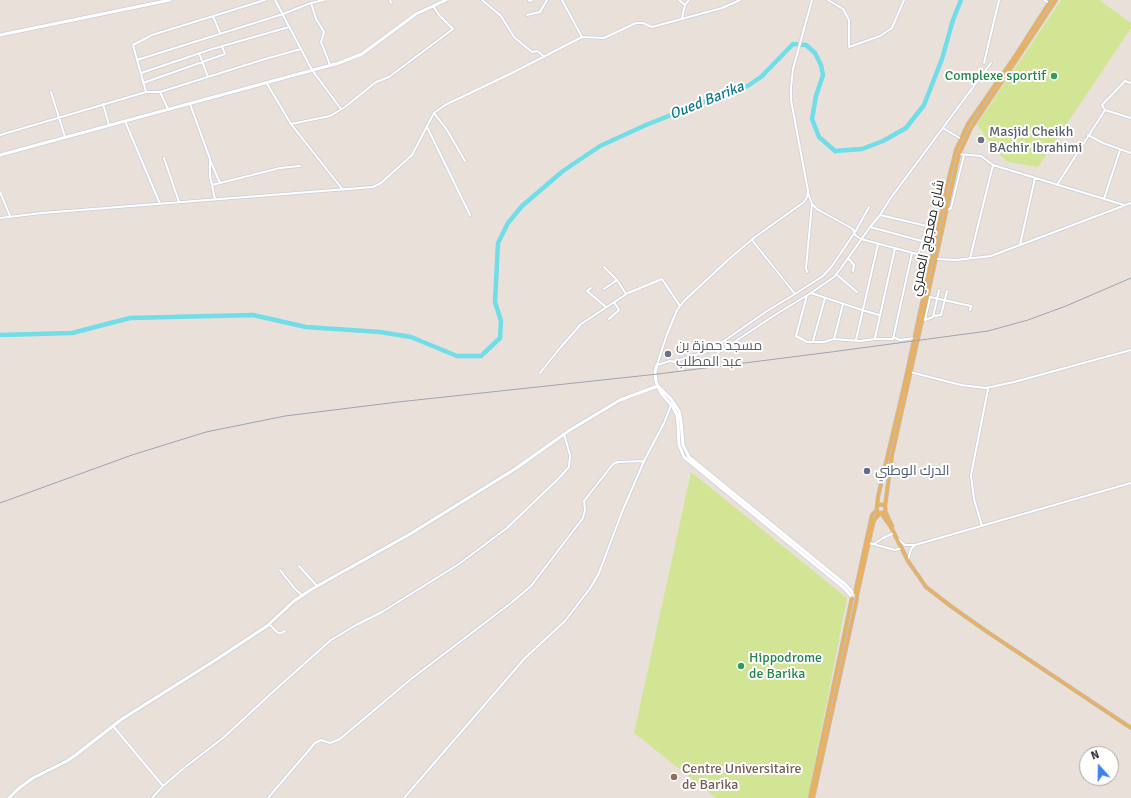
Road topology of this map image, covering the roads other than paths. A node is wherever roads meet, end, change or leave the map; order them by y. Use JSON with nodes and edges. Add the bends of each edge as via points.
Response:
{"nodes":[{"id":1,"x":170,"y":0,"type":"edge"},
{"id":2,"x":265,"y":0,"type":"edge"},
{"id":3,"x":275,"y":0,"type":"edge"},
{"id":4,"x":324,"y":0,"type":"edge"},
{"id":5,"x":390,"y":0,"type":"edge"},
{"id":6,"x":446,"y":0,"type":"edge"},
{"id":7,"x":482,"y":0,"type":"edge"},
{"id":8,"x":547,"y":0,"type":"edge"},
{"id":9,"x":562,"y":0,"type":"edge"},
{"id":10,"x":679,"y":0,"type":"edge"},
{"id":11,"x":689,"y":0,"type":"edge"},
{"id":12,"x":735,"y":0,"type":"edge"},
{"id":13,"x":740,"y":0,"type":"edge"},
{"id":14,"x":812,"y":0,"type":"edge"},
{"id":15,"x":828,"y":0,"type":"edge"},
{"id":16,"x":904,"y":0,"type":"edge"},
{"id":17,"x":999,"y":0,"type":"edge"},
{"id":18,"x":1044,"y":0,"type":"edge"},
{"id":19,"x":1056,"y":0,"type":"edge"},
{"id":20,"x":1050,"y":1,"type":"edge"},
{"id":21,"x":311,"y":3,"type":"junction"},
{"id":22,"x":391,"y":3,"type":"dead end"},
{"id":23,"x":734,"y":3,"type":"junction"},
{"id":24,"x":684,"y":5,"type":"junction"},
{"id":25,"x":433,"y":6,"type":"junction"},
{"id":26,"x":283,"y":14,"type":"junction"},
{"id":27,"x":527,"y":15,"type":"dead end"},
{"id":28,"x":213,"y":16,"type":"junction"},
{"id":29,"x":682,"y":18,"type":"junction"},
{"id":30,"x":289,"y":27,"type":"junction"},
{"id":31,"x":220,"y":34,"type":"junction"},
{"id":32,"x":0,"y":35,"type":"edge"},
{"id":33,"x":582,"y":37,"type":"junction"},
{"id":34,"x":222,"y":46,"type":"junction"},
{"id":35,"x":301,"y":49,"type":"junction"},
{"id":36,"x":199,"y":53,"type":"junction"},
{"id":37,"x":544,"y":57,"type":"junction"},
{"id":38,"x":137,"y":60,"type":"junction"},
{"id":39,"x":203,"y":63,"type":"junction"},
{"id":40,"x":984,"y":63,"type":"dead end"},
{"id":41,"x":991,"y":63,"type":"dead end"},
{"id":42,"x":330,"y":65,"type":"junction"},
{"id":43,"x":312,"y":70,"type":"junction"},
{"id":44,"x":141,"y":73,"type":"junction"},
{"id":45,"x":208,"y":77,"type":"junction"},
{"id":46,"x":266,"y":82,"type":"junction"},
{"id":47,"x":144,"y":83,"type":"junction"},
{"id":48,"x":1131,"y":83,"type":"edge"},
{"id":49,"x":51,"y":92,"type":"dead end"},
{"id":50,"x":146,"y":92,"type":"junction"},
{"id":51,"x":160,"y":92,"type":"junction"},
{"id":52,"x":190,"y":103,"type":"junction"},
{"id":53,"x":103,"y":104,"type":"junction"},
{"id":54,"x":168,"y":109,"type":"junction"},
{"id":55,"x":341,"y":109,"type":"junction"},
{"id":56,"x":1105,"y":110,"type":"junction"},
{"id":57,"x":434,"y":113,"type":"junction"},
{"id":58,"x":60,"y":117,"type":"junction"},
{"id":59,"x":1131,"y":118,"type":"edge"},
{"id":60,"x":125,"y":121,"type":"junction"},
{"id":61,"x":291,"y":124,"type":"junction"},
{"id":62,"x":109,"y":125,"type":"junction"},
{"id":63,"x":427,"y":127,"type":"junction"},
{"id":64,"x":943,"y":128,"type":"junction"},
{"id":65,"x":0,"y":135,"type":"edge"},
{"id":66,"x":1088,"y":135,"type":"junction"},
{"id":67,"x":66,"y":137,"type":"junction"},
{"id":68,"x":961,"y":139,"type":"junction"},
{"id":69,"x":1120,"y":150,"type":"junction"},
{"id":70,"x":1131,"y":153,"type":"edge"},
{"id":71,"x":959,"y":154,"type":"junction"},
{"id":72,"x":0,"y":155,"type":"edge"},
{"id":73,"x":964,"y":155,"type":"junction"},
{"id":74,"x":164,"y":158,"type":"dead end"},
{"id":75,"x":210,"y":159,"type":"junction"},
{"id":76,"x":464,"y":161,"type":"dead end"},
{"id":77,"x":993,"y":165,"type":"junction"},
{"id":78,"x":300,"y":166,"type":"dead end"},
{"id":79,"x":216,"y":174,"type":"junction"},
{"id":80,"x":210,"y":176,"type":"junction"},
{"id":81,"x":1035,"y":178,"type":"junction"},
{"id":82,"x":220,"y":183,"type":"junction"},
{"id":83,"x":1057,"y":184,"type":"junction"},
{"id":84,"x":212,"y":185,"type":"junction"},
{"id":85,"x":343,"y":190,"type":"junction"},
{"id":86,"x":808,"y":191,"type":"junction"},
{"id":87,"x":0,"y":192,"type":"edge"},
{"id":88,"x":215,"y":199,"type":"junction"},
{"id":89,"x":1104,"y":199,"type":"junction"},
{"id":90,"x":179,"y":202,"type":"junction"},
{"id":91,"x":1131,"y":203,"type":"edge"},
{"id":92,"x":160,"y":204,"type":"junction"},
{"id":93,"x":812,"y":204,"type":"junction"},
{"id":94,"x":1125,"y":206,"type":"junction"},
{"id":95,"x":869,"y":207,"type":"dead end"},
{"id":96,"x":946,"y":210,"type":"junction"},
{"id":97,"x":470,"y":215,"type":"dead end"},
{"id":98,"x":880,"y":215,"type":"junction"},
{"id":99,"x":10,"y":217,"type":"junction"},
{"id":100,"x":0,"y":218,"type":"edge"},
{"id":101,"x":870,"y":227,"type":"junction"},
{"id":102,"x":855,"y":234,"type":"junction"},
{"id":103,"x":861,"y":239,"type":"junction"},
{"id":104,"x":752,"y":240,"type":"junction"},
{"id":105,"x":922,"y":241,"type":"junction"},
{"id":106,"x":878,"y":244,"type":"junction"},
{"id":107,"x":1020,"y":245,"type":"junction"},
{"id":108,"x":895,"y":248,"type":"junction"},
{"id":109,"x":912,"y":253,"type":"junction"},
{"id":110,"x":918,"y":255,"type":"junction"},
{"id":111,"x":848,"y":258,"type":"junction"},
{"id":112,"x":933,"y":258,"type":"junction"},
{"id":113,"x":970,"y":258,"type":"junction"},
{"id":114,"x":604,"y":267,"type":"dead end"},
{"id":115,"x":852,"y":271,"type":"dead end"},
{"id":116,"x":808,"y":272,"type":"dead end"},
{"id":117,"x":836,"y":274,"type":"junction"},
{"id":118,"x":616,"y":280,"type":"junction"},
{"id":119,"x":591,"y":288,"type":"dead end"},
{"id":120,"x":604,"y":289,"type":"dead end"},
{"id":121,"x":939,"y":290,"type":"dead end"},
{"id":122,"x":947,"y":291,"type":"dead end"},
{"id":123,"x":856,"y":292,"type":"dead end"},
{"id":124,"x":811,"y":293,"type":"junction"},
{"id":125,"x":626,"y":294,"type":"junction"},
{"id":126,"x":795,"y":294,"type":"junction"},
{"id":127,"x":807,"y":295,"type":"junction"},
{"id":128,"x":825,"y":298,"type":"junction"},
{"id":129,"x":937,"y":298,"type":"junction"},
{"id":130,"x":944,"y":300,"type":"junction"},
{"id":131,"x":614,"y":302,"type":"junction"},
{"id":132,"x":843,"y":304,"type":"junction"},
{"id":133,"x":680,"y":306,"type":"junction"},
{"id":134,"x":606,"y":307,"type":"junction"},
{"id":135,"x":862,"y":310,"type":"junction"},
{"id":136,"x":970,"y":310,"type":"dead end"},
{"id":137,"x":879,"y":315,"type":"junction"},
{"id":138,"x":933,"y":316,"type":"junction"},
{"id":139,"x":609,"y":319,"type":"dead end"},
{"id":140,"x":923,"y":320,"type":"junction"},
{"id":141,"x":893,"y":337,"type":"junction"},
{"id":142,"x":915,"y":338,"type":"junction"},
{"id":143,"x":834,"y":339,"type":"junction"},
{"id":144,"x":874,"y":339,"type":"junction"},
{"id":145,"x":856,"y":340,"type":"junction"},
{"id":146,"x":813,"y":342,"type":"junction"},
{"id":147,"x":1131,"y":350,"type":"edge"},
{"id":148,"x":673,"y":362,"type":"junction"},
{"id":149,"x":657,"y":365,"type":"junction"},
{"id":150,"x":910,"y":372,"type":"junction"},
{"id":151,"x":540,"y":373,"type":"dead end"},
{"id":152,"x":658,"y":386,"type":"junction"},
{"id":153,"x":988,"y":388,"type":"junction"},
{"id":154,"x":672,"y":404,"type":"junction"},
{"id":155,"x":564,"y":434,"type":"junction"},
{"id":156,"x":644,"y":461,"type":"junction"},
{"id":157,"x":1131,"y":483,"type":"edge"},
{"id":158,"x":885,"y":506,"type":"junction"},
{"id":159,"x":877,"y":508,"type":"junction"},
{"id":160,"x":885,"y":511,"type":"junction"},
{"id":161,"x":880,"y":513,"type":"junction"},
{"id":162,"x":982,"y":526,"type":"junction"},
{"id":163,"x":894,"y":533,"type":"junction"},
{"id":164,"x":897,"y":538,"type":"junction"},
{"id":165,"x":867,"y":542,"type":"junction"},
{"id":166,"x":874,"y":544,"type":"junction"},
{"id":167,"x":915,"y":546,"type":"junction"},
{"id":168,"x":902,"y":548,"type":"junction"},
{"id":169,"x":908,"y":561,"type":"junction"},
{"id":170,"x":299,"y":566,"type":"dead end"},
{"id":171,"x":280,"y":570,"type":"dead end"},
{"id":172,"x":318,"y":586,"type":"junction"},
{"id":173,"x":302,"y":596,"type":"junction"},
{"id":174,"x":854,"y":596,"type":"junction"},
{"id":175,"x":269,"y":624,"type":"junction"},
{"id":176,"x":285,"y":631,"type":"dead end"},
{"id":177,"x":113,"y":726,"type":"junction"},
{"id":178,"x":1131,"y":728,"type":"edge"},
{"id":179,"x":825,"y":735,"type":"junction"},
{"id":180,"x":163,"y":786,"type":"junction"},
{"id":181,"x":8,"y":798,"type":"edge"},
{"id":182,"x":152,"y":798,"type":"edge"},
{"id":183,"x":268,"y":798,"type":"edge"},
{"id":184,"x":404,"y":798,"type":"edge"},
{"id":185,"x":810,"y":798,"type":"edge"},
{"id":186,"x":813,"y":798,"type":"edge"}],
"edges":[{"from":1,"to":32,"type":"street"},
{"from":2,"to":28,"type":"street"},
{"from":3,"to":26,"type":"street"},
{"from":4,"to":21,"type":"street"},
{"from":5,"to":22,"type":"street"},
{"from":6,"to":25,"type":"street"},
{"from":7,"to":37,"type":"street","via":[[501,16],[514,37],[532,52],[540,52]]},
{"from":8,"to":27,"type":"street","via":[[540,12]]},
{"from":9,"to":33,"type":"street"},
{"from":10,"to":24,"type":"street"},
{"from":11,"to":24,"type":"street"},
{"from":12,"to":23,"type":"street"},
{"from":13,"to":23,"type":"street"},
{"from":14,"to":86,"type":"street","via":[[792,69],[791,100]]},
{"from":15,"to":16,"type":"street","via":[[842,9],[849,20],[849,47],[880,36],[892,28]]},
{"from":17,"to":40,"type":"street"},
{"from":18,"to":20,"type":"street"},
{"from":19,"to":71,"type":"main road","name":"شارع معجوج العمري","via":[[971,128]]},
{"from":20,"to":68,"type":"main road","name":"شارع معجوج العمري","via":[[968,124]]},
{"from":21,"to":26,"type":"street"},
{"from":21,"to":42,"type":"street","via":[[324,32],[321,42]]},
{"from":23,"to":29,"type":"street"},
{"from":24,"to":29,"type":"street"},
{"from":25,"to":42,"type":"street","via":[[403,22],[362,54]]},
{"from":25,"to":55,"type":"street","via":[[453,29]]},
{"from":26,"to":30,"type":"street"},
{"from":26,"to":31,"type":"street"},
{"from":28,"to":31,"type":"street"},
{"from":28,"to":38,"type":"street","via":[[152,35],[133,45]]},
{"from":29,"to":33,"type":"street","via":[[652,27],[636,23],[604,38]]},
{"from":30,"to":34,"type":"street"},
{"from":30,"to":35,"type":"street"},
{"from":31,"to":38,"type":"street"},
{"from":33,"to":37,"type":"street"},
{"from":34,"to":36,"type":"street"},
{"from":34,"to":39,"type":"street","via":[[225,54]]},
{"from":35,"to":43,"type":"street"},
{"from":35,"to":45,"type":"street"},
{"from":36,"to":39,"type":"street"},
{"from":36,"to":44,"type":"street"},
{"from":37,"to":57,"type":"street","via":[[457,98]]},
{"from":38,"to":44,"type":"street"},
{"from":39,"to":45,"type":"street"},
{"from":39,"to":47,"type":"street"},
{"from":41,"to":64,"type":"street"},
{"from":42,"to":43,"type":"street"},
{"from":43,"to":46,"type":"street"},
{"from":43,"to":55,"type":"street"},
{"from":44,"to":47,"type":"street"},
{"from":45,"to":51,"type":"street"},
{"from":46,"to":52,"type":"street"},
{"from":46,"to":61,"type":"street"},
{"from":47,"to":50,"type":"street"},
{"from":48,"to":56,"type":"street","via":[[1126,81],[1102,105]]},
{"from":49,"to":58,"type":"street"},
{"from":50,"to":51,"type":"street"},
{"from":50,"to":53,"type":"street"},
{"from":51,"to":54,"type":"street"},
{"from":52,"to":54,"type":"street"},
{"from":52,"to":75,"type":"street"},
{"from":53,"to":58,"type":"street"},
{"from":53,"to":62,"type":"street"},
{"from":54,"to":60,"type":"street"},
{"from":55,"to":61,"type":"street","via":[[330,116]]},
{"from":56,"to":59,"type":"street"},
{"from":56,"to":66,"type":"street"},
{"from":57,"to":63,"type":"street"},
{"from":57,"to":76,"type":"street","via":[[447,130]]},
{"from":58,"to":65,"type":"street"},
{"from":58,"to":67,"type":"street"},
{"from":60,"to":62,"type":"street"},
{"from":60,"to":92,"type":"street"},
{"from":61,"to":85,"type":"street"},
{"from":62,"to":67,"type":"street"},
{"from":63,"to":85,"type":"street","via":[[412,155],[381,184]]},
{"from":63,"to":97,"type":"street"},
{"from":64,"to":68,"type":"street"},
{"from":64,"to":98,"type":"street"},
{"from":66,"to":69,"type":"street"},
{"from":66,"to":83,"type":"street"},
{"from":67,"to":72,"type":"street"},
{"from":68,"to":112,"type":"main road","name":"شارع معجوج العمري","via":[[951,171]]},
{"from":69,"to":70,"type":"street"},
{"from":69,"to":89,"type":"street"},
{"from":71,"to":73,"type":"street"},
{"from":71,"to":96,"type":"main road","name":"شارع معجوج العمري"},
{"from":73,"to":77,"type":"street","via":[[981,156]]},
{"from":73,"to":96,"type":"street","via":[[951,208]]},
{"from":74,"to":90,"type":"street"},
{"from":75,"to":79,"type":"street"},
{"from":75,"to":80,"type":"street"},
{"from":77,"to":81,"type":"street"},
{"from":77,"to":113,"type":"street"},
{"from":78,"to":82,"type":"street","via":[[280,168]]},
{"from":79,"to":80,"type":"street"},
{"from":79,"to":82,"type":"street"},
{"from":80,"to":84,"type":"street"},
{"from":81,"to":83,"type":"street"},
{"from":81,"to":107,"type":"street"},
{"from":82,"to":84,"type":"street"},
{"from":83,"to":89,"type":"street"},
{"from":84,"to":88,"type":"street"},
{"from":85,"to":88,"type":"street"},
{"from":86,"to":93,"type":"street"},
{"from":86,"to":104,"type":"street","via":[[804,202]]},
{"from":87,"to":99,"type":"street"},
{"from":88,"to":90,"type":"street"},
{"from":89,"to":94,"type":"street"},
{"from":90,"to":92,"type":"street"},
{"from":91,"to":94,"type":"street"},
{"from":92,"to":99,"type":"street"},
{"from":93,"to":102,"type":"street","via":[[853,228]]},
{"from":93,"to":116,"type":"street","via":[[806,268]]},
{"from":94,"to":107,"type":"street"},
{"from":95,"to":102,"type":"street"},
{"from":96,"to":112,"type":"main road","name":"شارع معجوج العمري"},
{"from":98,"to":101,"type":"street"},
{"from":98,"to":105,"type":"street","via":[[927,226]]},
{"from":99,"to":100,"type":"street"},
{"from":101,"to":103,"type":"street"},
{"from":101,"to":105,"type":"street"},
{"from":102,"to":103,"type":"street"},
{"from":102,"to":126,"type":"street","via":[[823,276]]},
{"from":103,"to":106,"type":"street"},
{"from":103,"to":111,"type":"street"},
{"from":104,"to":126,"type":"street"},
{"from":104,"to":133,"type":"street","via":[[702,283]]},
{"from":105,"to":110,"type":"street"},
{"from":106,"to":108,"type":"street"},
{"from":106,"to":135,"type":"street"},
{"from":107,"to":113,"type":"street","via":[[991,256]]},
{"from":108,"to":109,"type":"street"},
{"from":108,"to":137,"type":"street"},
{"from":109,"to":110,"type":"street"},
{"from":109,"to":141,"type":"street"},
{"from":110,"to":112,"type":"street"},
{"from":111,"to":115,"type":"street","via":[[854,265]]},
{"from":111,"to":117,"type":"street"},
{"from":112,"to":113,"type":"street"},
{"from":112,"to":140,"type":"main road","name":"شارع معجوج العمري"},
{"from":112,"to":142,"type":"main road","name":"شارع معجوج العمري"},
{"from":114,"to":118,"type":"street"},
{"from":117,"to":123,"type":"street"},
{"from":117,"to":124,"type":"street"},
{"from":118,"to":120,"type":"street"},
{"from":118,"to":125,"type":"street"},
{"from":119,"to":134,"type":"street","via":[[587,290]]},
{"from":121,"to":129,"type":"street"},
{"from":122,"to":130,"type":"street"},
{"from":124,"to":127,"type":"street"},
{"from":124,"to":128,"type":"street"},
{"from":125,"to":131,"type":"street"},
{"from":125,"to":133,"type":"street","via":[[662,279]]},
{"from":126,"to":148,"type":"street","via":[[711,350]]},
{"from":127,"to":146,"type":"street","via":[[796,336]]},
{"from":127,"to":148,"type":"street","via":[[719,352],[711,360],[683,364]]},
{"from":128,"to":132,"type":"street"},
{"from":128,"to":146,"type":"street"},
{"from":129,"to":130,"type":"street"},
{"from":129,"to":138,"type":"street"},
{"from":129,"to":140,"type":"street","via":[[930,297]]},
{"from":130,"to":136,"type":"street","via":[[971,306]]},
{"from":130,"to":138,"type":"street","via":[[941,315]]},
{"from":131,"to":134,"type":"street"},
{"from":131,"to":139,"type":"street","via":[[619,310]]},
{"from":132,"to":135,"type":"street"},
{"from":132,"to":143,"type":"street"},
{"from":133,"to":149,"type":"street"},
{"from":134,"to":151,"type":"street","via":[[581,324]]},
{"from":135,"to":137,"type":"street"},
{"from":135,"to":145,"type":"street"},
{"from":137,"to":144,"type":"street"},
{"from":138,"to":140,"type":"street"},
{"from":140,"to":150,"type":"main road","name":"شارع معجوج العمري"},
{"from":141,"to":142,"type":"street","via":[[900,340]]},
{"from":141,"to":144,"type":"street"},
{"from":142,"to":159,"type":"main road","name":"شارع معجوج العمري"},
{"from":143,"to":145,"type":"street"},
{"from":143,"to":146,"type":"street"},
{"from":144,"to":145,"type":"street"},
{"from":147,"to":153,"type":"street"},
{"from":148,"to":149,"type":"street"},
{"from":149,"to":152,"type":"street","via":[[655,375]]},
{"from":150,"to":153,"type":"street"},
{"from":150,"to":158,"type":"main road","name":"شارع معجوج العمري","via":[[892,455]]},
{"from":152,"to":154,"type":"street"},
{"from":152,"to":155,"type":"street","via":[[620,400]]},
{"from":153,"to":162,"type":"street","via":[[971,475],[974,499]]},
{"from":154,"to":156,"type":"street"},
{"from":154,"to":174,"type":"street","via":[[678,421],[680,448],[686,459]]},
{"from":155,"to":172,"type":"street","via":[[515,469],[410,534]]},
{"from":155,"to":180,"type":"street","via":[[570,455],[569,467],[507,528],[459,564],[331,640],[223,738]]},
{"from":156,"to":183,"type":"street","via":[[613,464],[584,501],[583,518],[531,586],[411,679],[340,739],[330,743],[321,740],[315,743]]},
{"from":156,"to":184,"type":"street","via":[[599,573],[590,587],[565,621],[525,658]]},
{"from":157,"to":162,"type":"street"},
{"from":158,"to":159,"type":"main road","via":[[881,504]]},
{"from":158,"to":160,"type":"main road"},
{"from":159,"to":161,"type":"main road"},
{"from":159,"to":165,"type":"main road","name":"شارع معجوج العمري","via":[[872,515]]},
{"from":160,"to":161,"type":"main road"},
{"from":160,"to":163,"type":"main road"},
{"from":161,"to":163,"type":"main road"},
{"from":161,"to":165,"type":"main road","via":[[874,520]]},
{"from":162,"to":167,"type":"street"},
{"from":163,"to":164,"type":"main road"},
{"from":163,"to":166,"type":"street"},
{"from":164,"to":167,"type":"street","via":[[905,545]]},
{"from":164,"to":168,"type":"main road"},
{"from":165,"to":166,"type":"street"},
{"from":165,"to":174,"type":"main road"},
{"from":166,"to":168,"type":"street","via":[[895,550]]},
{"from":167,"to":169,"type":"street","via":[[911,549]]},
{"from":168,"to":169,"type":"main road"},
{"from":169,"to":178,"type":"main road","via":[[926,587],[952,608]]},
{"from":170,"to":172,"type":"street"},
{"from":171,"to":173,"type":"street"},
{"from":172,"to":173,"type":"street"},
{"from":173,"to":175,"type":"street"},
{"from":174,"to":179,"type":"main road"},
{"from":175,"to":176,"type":"street","via":[[278,633]]},
{"from":175,"to":177,"type":"street"},
{"from":177,"to":180,"type":"street"},
{"from":177,"to":181,"type":"street","via":[[67,761],[33,778]]},
{"from":179,"to":185,"type":"main road"},
{"from":179,"to":186,"type":"main road"},
{"from":180,"to":182,"type":"street"}]}
